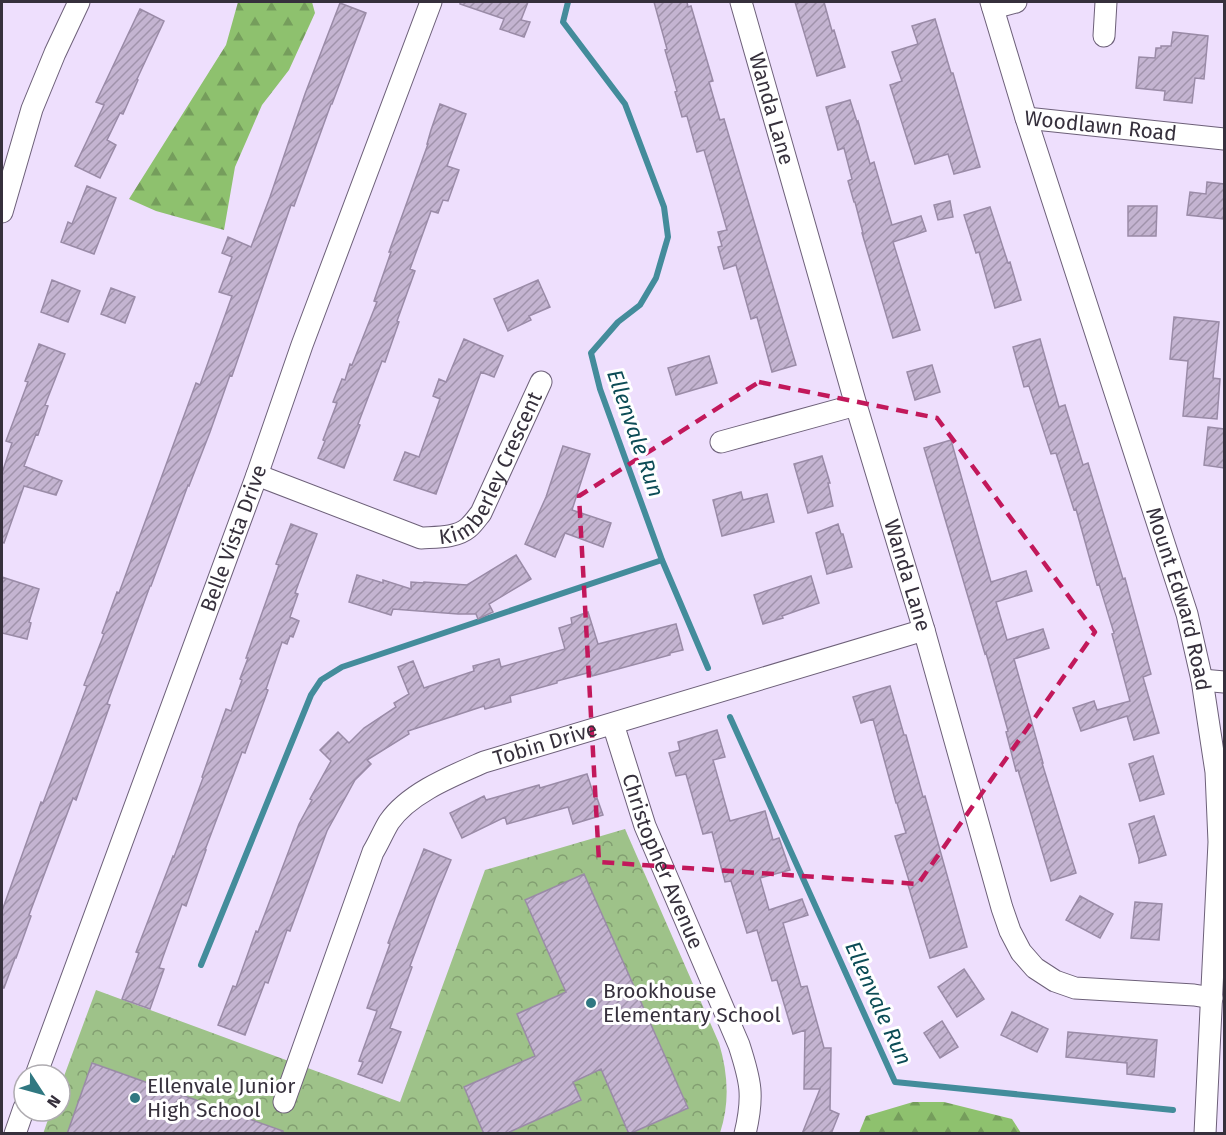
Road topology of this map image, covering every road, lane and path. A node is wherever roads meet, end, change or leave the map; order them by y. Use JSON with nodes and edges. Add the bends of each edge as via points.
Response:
{"nodes":[{"id":1,"x":79,"y":2,"type":"edge"},
{"id":2,"x":431,"y":2,"type":"edge"},
{"id":3,"x":741,"y":2,"type":"edge"},
{"id":4,"x":1016,"y":2,"type":"edge"},
{"id":5,"x":1106,"y":2,"type":"edge"},
{"id":6,"x":992,"y":5,"type":"edge"},
{"id":7,"x":1104,"y":36,"type":"dead end"},
{"id":8,"x":1026,"y":118,"type":"junction"},
{"id":9,"x":1224,"y":139,"type":"edge"},
{"id":10,"x":2,"y":213,"type":"edge"},
{"id":11,"x":541,"y":382,"type":"dead end"},
{"id":12,"x":856,"y":405,"type":"junction"},
{"id":13,"x":721,"y":442,"type":"dead end"},
{"id":14,"x":257,"y":475,"type":"junction"},
{"id":15,"x":924,"y":630,"type":"junction"},
{"id":16,"x":1202,"y":680,"type":"junction"},
{"id":17,"x":1224,"y":682,"type":"edge"},
{"id":18,"x":613,"y":724,"type":"junction"},
{"id":19,"x":1212,"y":998,"type":"junction"},
{"id":20,"x":40,"y":1063,"type":"edge"},
{"id":21,"x":284,"y":1102,"type":"dead end"},
{"id":22,"x":744,"y":1134,"type":"edge"},
{"id":23,"x":1205,"y":1134,"type":"edge"}],
"edges":[{"from":1,"to":10,"type":"street","via":[[32,109]]},
{"from":2,"to":14,"type":"street","name":"Belle Vista Drive"},
{"from":3,"to":12,"type":"street","name":"Wanda Lane"},
{"from":4,"to":6,"type":"street"},
{"from":5,"to":7,"type":"street"},
{"from":6,"to":8,"type":"street","name":"Woodlawn Road"},
{"from":8,"to":9,"type":"street","name":"Woodlawn Road"},
{"from":8,"to":16,"type":"street","name":"Mount Edward Road","via":[[1187,614]]},
{"from":11,"to":14,"type":"street","name":"Kimberley Crescent","via":[[481,513],[459,534],[422,538]]},
{"from":12,"to":13,"type":"street"},
{"from":12,"to":15,"type":"street","name":"Wanda Lane"},
{"from":14,"to":20,"type":"street","name":"Belle Vista Drive"},
{"from":15,"to":18,"type":"street","name":"Tobin Drive"},
{"from":15,"to":19,"type":"street","name":"Wanda Lane","via":[[1002,908],[1021,952],[1035,968],[1075,988]]},
{"from":16,"to":17,"type":"street"},
{"from":16,"to":19,"type":"street","name":"Mount Edward Road","via":[[1215,772],[1219,842]]},
{"from":18,"to":21,"type":"street","name":"Tobin Drive","via":[[484,762],[411,800],[390,821],[373,852]]},
{"from":18,"to":22,"type":"street","name":"Christopher Avenue","via":[[645,826],[742,1053],[751,1090]]},
{"from":19,"to":23,"type":"street","name":"Mount Edward Road"}]}
